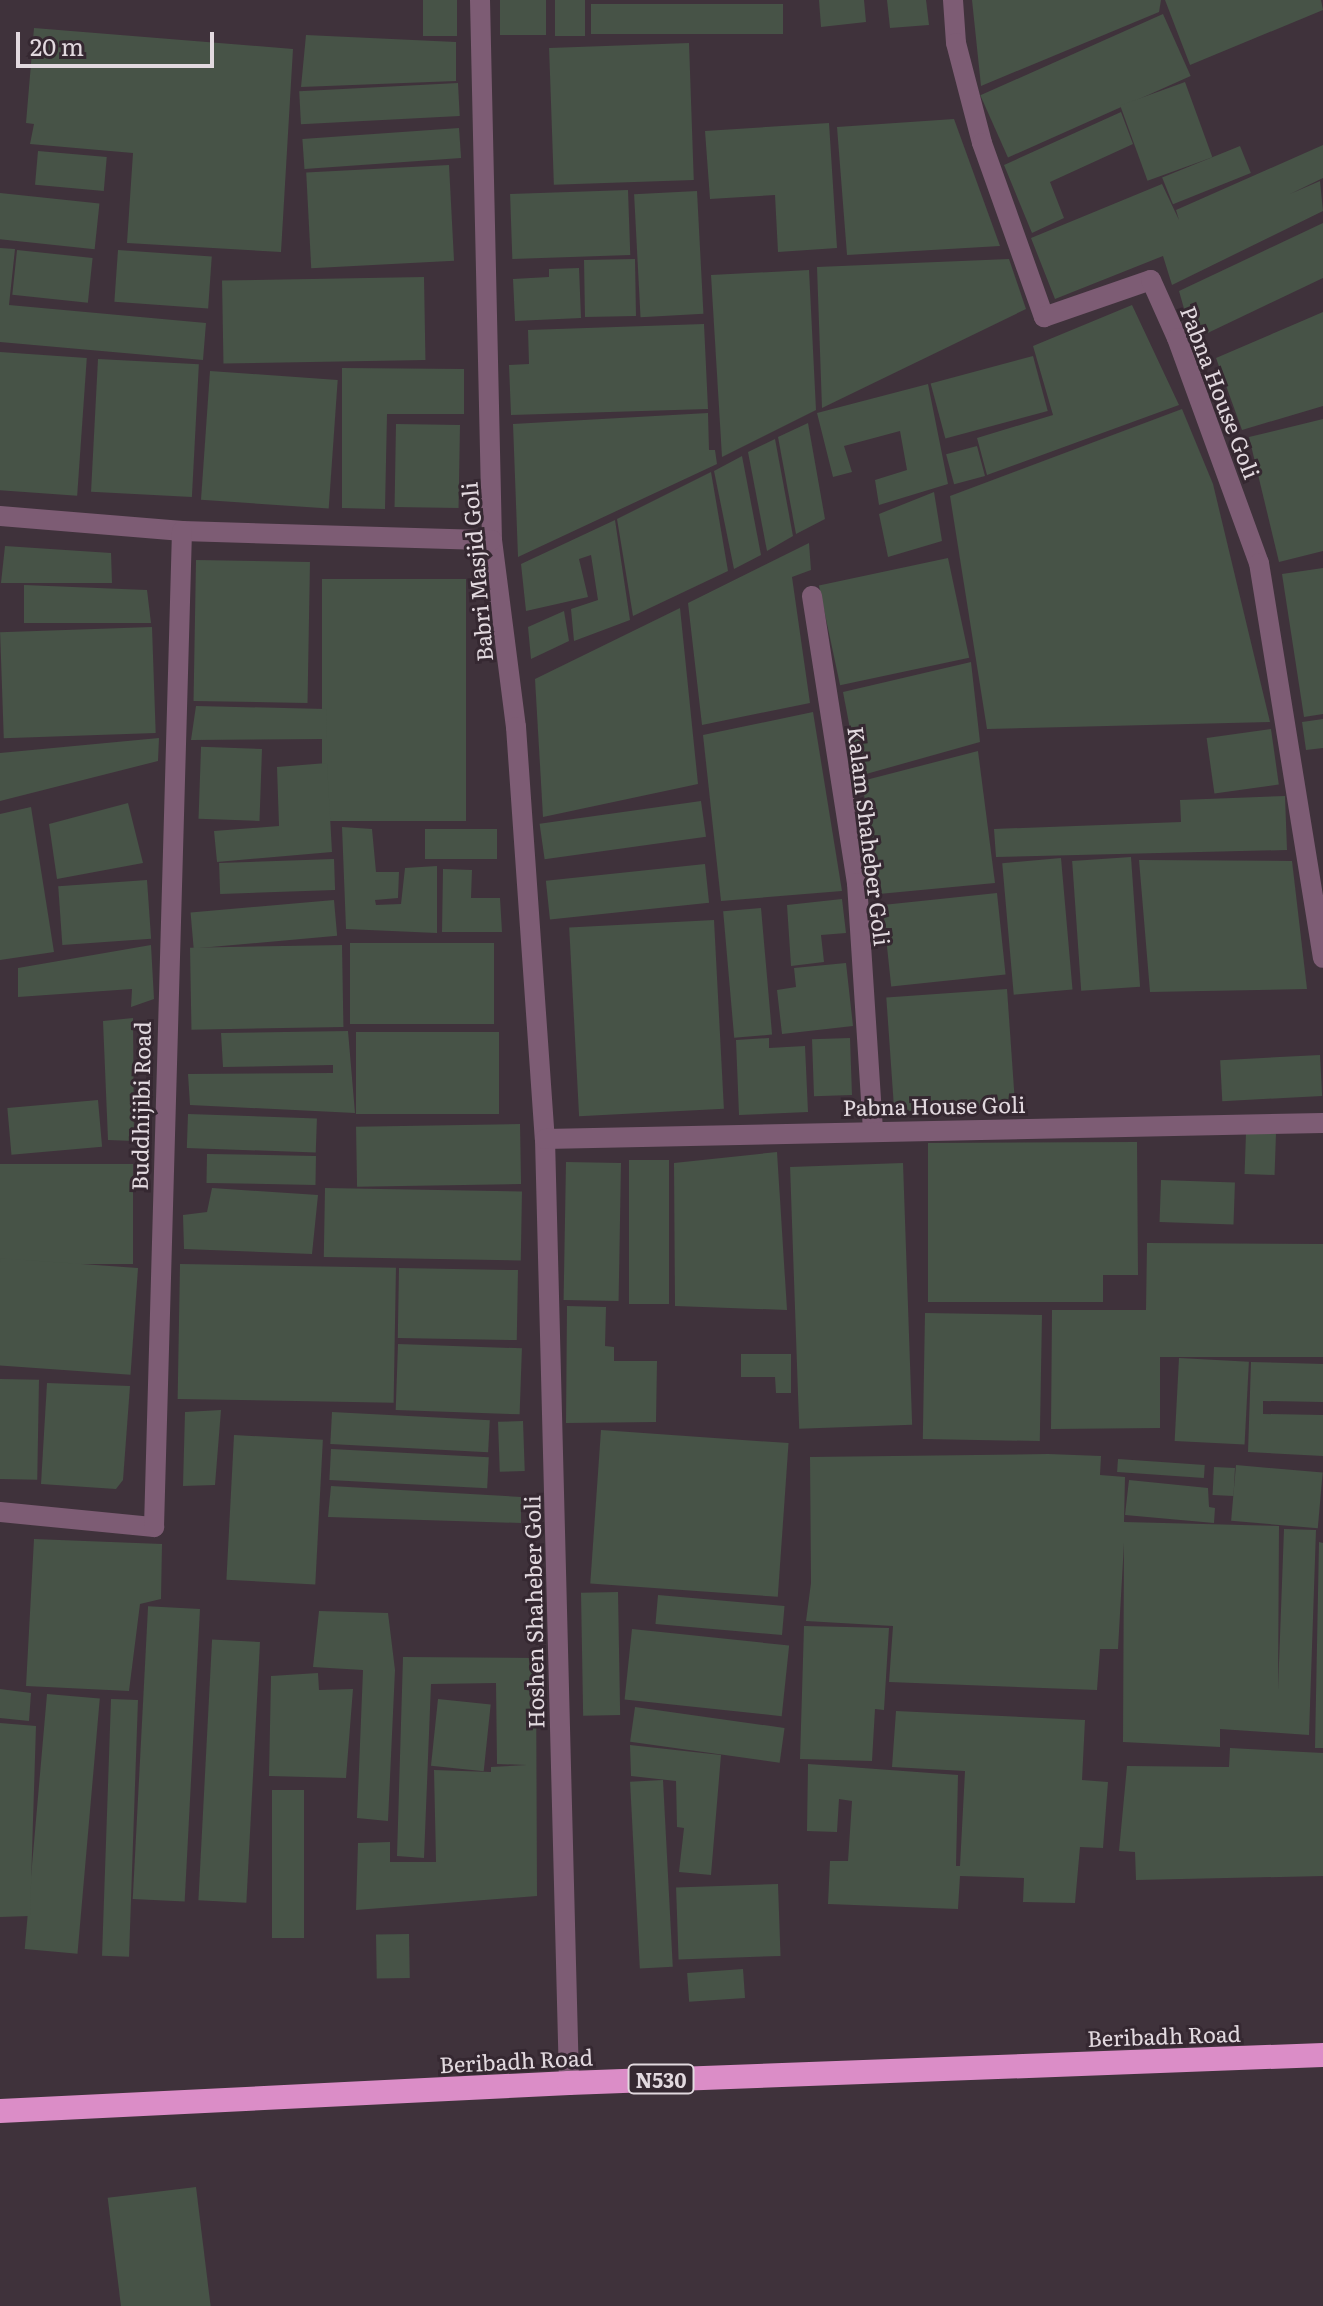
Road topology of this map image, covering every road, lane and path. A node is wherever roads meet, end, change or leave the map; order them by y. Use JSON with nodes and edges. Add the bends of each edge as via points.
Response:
{"nodes":[{"id":1,"x":480,"y":0,"type":"edge"},
{"id":2,"x":953,"y":0,"type":"edge"},
{"id":3,"x":0,"y":516,"type":"edge"},
{"id":4,"x":182,"y":531,"type":"junction"},
{"id":5,"x":492,"y":540,"type":"junction"},
{"id":6,"x":812,"y":596,"type":"dead end"},
{"id":7,"x":1323,"y":958,"type":"edge"},
{"id":8,"x":1323,"y":1123,"type":"edge"},
{"id":9,"x":873,"y":1131,"type":"junction"},
{"id":10,"x":545,"y":1139,"type":"junction"},
{"id":11,"x":0,"y":1512,"type":"edge"},
{"id":12,"x":1323,"y":2055,"type":"edge"},
{"id":13,"x":569,"y":2083,"type":"junction"},
{"id":14,"x":0,"y":2111,"type":"edge"}],
"edges":[{"from":1,"to":5,"type":"street","name":"Babri Masjid Goli"},
{"from":2,"to":7,"type":"street","name":"Pabna House Goli","via":[[956,43],[982,143],[1044,317],[1151,280],[1177,338],[1259,563]]},
{"from":3,"to":4,"type":"street"},
{"from":4,"to":5,"type":"street"},
{"from":4,"to":11,"type":"street","name":"Buddhijibi Road","via":[[154,1527]]},
{"from":5,"to":10,"type":"street","name":"Babri Masjid Goli","via":[[516,727]]},
{"from":6,"to":9,"type":"street","name":"Kalam Shaheber Goli","via":[[857,883]]},
{"from":8,"to":9,"type":"street","name":"Pabna House Goli"},
{"from":9,"to":10,"type":"street","name":"Pabna House Goli"},
{"from":10,"to":13,"type":"street","name":"Hoshen Shaheber Goli"},
{"from":12,"to":13,"type":"highway","name":"Beribadh Road","number":"N530"},
{"from":13,"to":14,"type":"highway","name":"Beribadh Road","number":"N530"}]}
